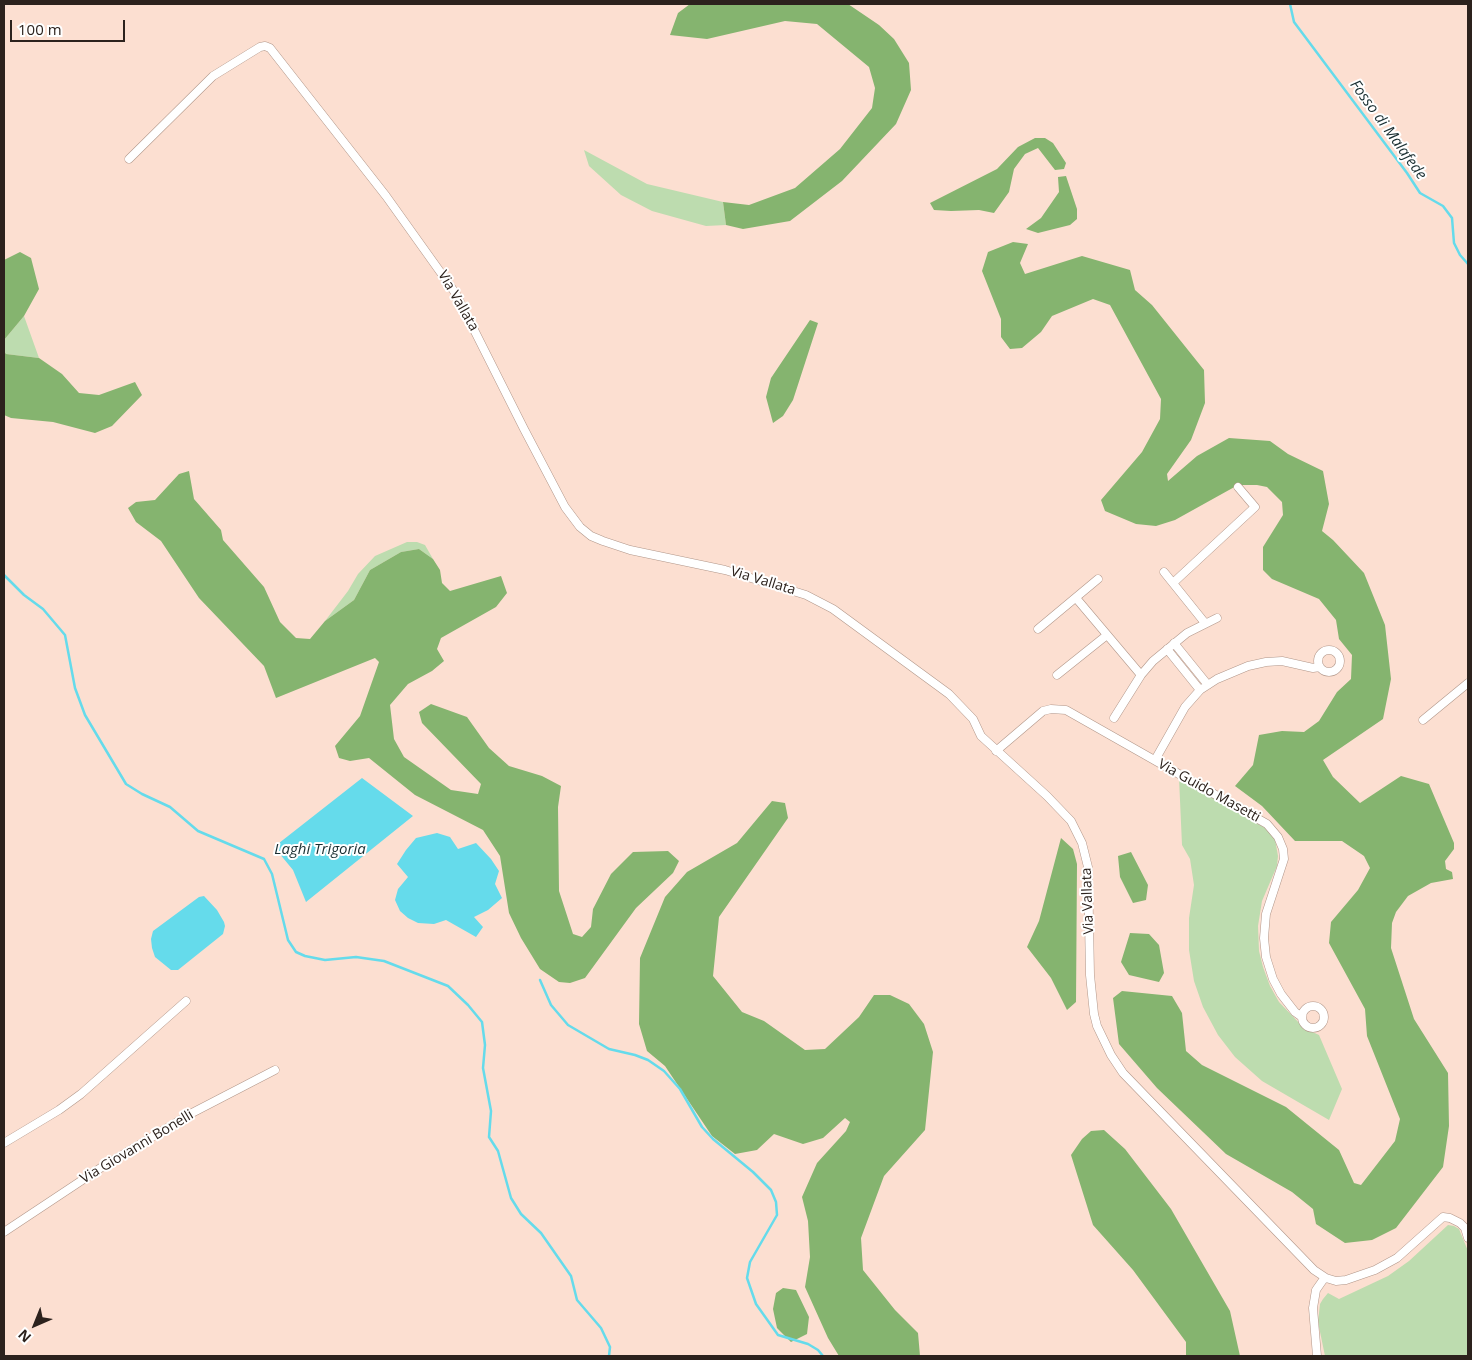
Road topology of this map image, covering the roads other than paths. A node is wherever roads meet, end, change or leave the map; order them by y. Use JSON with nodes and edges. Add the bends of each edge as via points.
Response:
{"nodes":[{"id":1,"x":130,"y":159,"type":"dead end"},
{"id":2,"x":1238,"y":487,"type":"dead end"},
{"id":3,"x":1164,"y":572,"type":"dead end"},
{"id":4,"x":1098,"y":579,"type":"dead end"},
{"id":5,"x":1173,"y":583,"type":"junction"},
{"id":6,"x":1076,"y":598,"type":"junction"},
{"id":7,"x":1218,"y":618,"type":"dead end"},
{"id":8,"x":1205,"y":623,"type":"junction"},
{"id":9,"x":1038,"y":629,"type":"dead end"},
{"id":10,"x":1107,"y":635,"type":"junction"},
{"id":11,"x":1174,"y":643,"type":"junction"},
{"id":12,"x":1167,"y":649,"type":"junction"},
{"id":13,"x":1320,"y":667,"type":"dead end"},
{"id":14,"x":1057,"y":675,"type":"dead end"},
{"id":15,"x":1141,"y":675,"type":"junction"},
{"id":16,"x":1468,"y":683,"type":"edge"},
{"id":17,"x":1208,"y":685,"type":"junction"},
{"id":18,"x":1200,"y":690,"type":"junction"},
{"id":19,"x":1114,"y":718,"type":"dead end"},
{"id":20,"x":1423,"y":720,"type":"dead end"},
{"id":21,"x":996,"y":751,"type":"junction"},
{"id":22,"x":1155,"y":760,"type":"junction"},
{"id":23,"x":186,"y":1001,"type":"dead end"},
{"id":24,"x":1302,"y":1017,"type":"dead end"},
{"id":25,"x":275,"y":1070,"type":"dead end"},
{"id":26,"x":4,"y":1143,"type":"edge"},
{"id":27,"x":4,"y":1232,"type":"edge"},
{"id":28,"x":1468,"y":1238,"type":"edge"},
{"id":29,"x":1326,"y":1278,"type":"junction"},
{"id":30,"x":1317,"y":1356,"type":"edge"}],
"edges":[{"from":1,"to":21,"type":"street","name":"Via Vallata","via":[[214,76],[258,48],[269,47],[386,196],[452,287],[565,507],[580,527],[591,536],[630,550],[731,572],[799,592],[827,605],[949,694],[969,714],[981,736]]},
{"from":2,"to":5,"type":"street","via":[[1255,508]]},
{"from":3,"to":5,"type":"street"},
{"from":4,"to":6,"type":"street"},
{"from":5,"to":8,"type":"street"},
{"from":6,"to":9,"type":"street"},
{"from":6,"to":10,"type":"street"},
{"from":7,"to":8,"type":"street"},
{"from":8,"to":11,"type":"street"},
{"from":10,"to":14,"type":"street"},
{"from":10,"to":15,"type":"street"},
{"from":11,"to":12,"type":"street"},
{"from":11,"to":17,"type":"street"},
{"from":12,"to":15,"type":"street"},
{"from":12,"to":18,"type":"street"},
{"from":13,"to":17,"type":"street","via":[[1266,662],[1236,670]]},
{"from":15,"to":19,"type":"street"},
{"from":16,"to":20,"type":"street"},
{"from":17,"to":18,"type":"street"},
{"from":18,"to":22,"type":"street","via":[[1185,707]]},
{"from":21,"to":22,"type":"street","name":"Via Guido Masetti","via":[[1043,711],[1059,708]]},
{"from":21,"to":29,"type":"street","name":"Via Vallata","via":[[1071,821],[1082,843],[1088,867],[1094,1014],[1111,1055],[1123,1073],[1314,1270]]},
{"from":22,"to":24,"type":"street","name":"Via Guido Masetti","via":[[1262,820],[1278,837],[1284,864],[1266,914],[1265,948],[1277,987],[1290,1007]]},
{"from":23,"to":26,"type":"street","via":[[81,1094]]},
{"from":25,"to":27,"type":"street","name":"Via Giovanni Bonelli","via":[[184,1118],[102,1167]]},
{"from":28,"to":29,"type":"street","via":[[1460,1223],[1443,1217],[1397,1258],[1375,1270],[1346,1280]]},
{"from":29,"to":30,"type":"street","via":[[1318,1287],[1313,1301]]}]}
